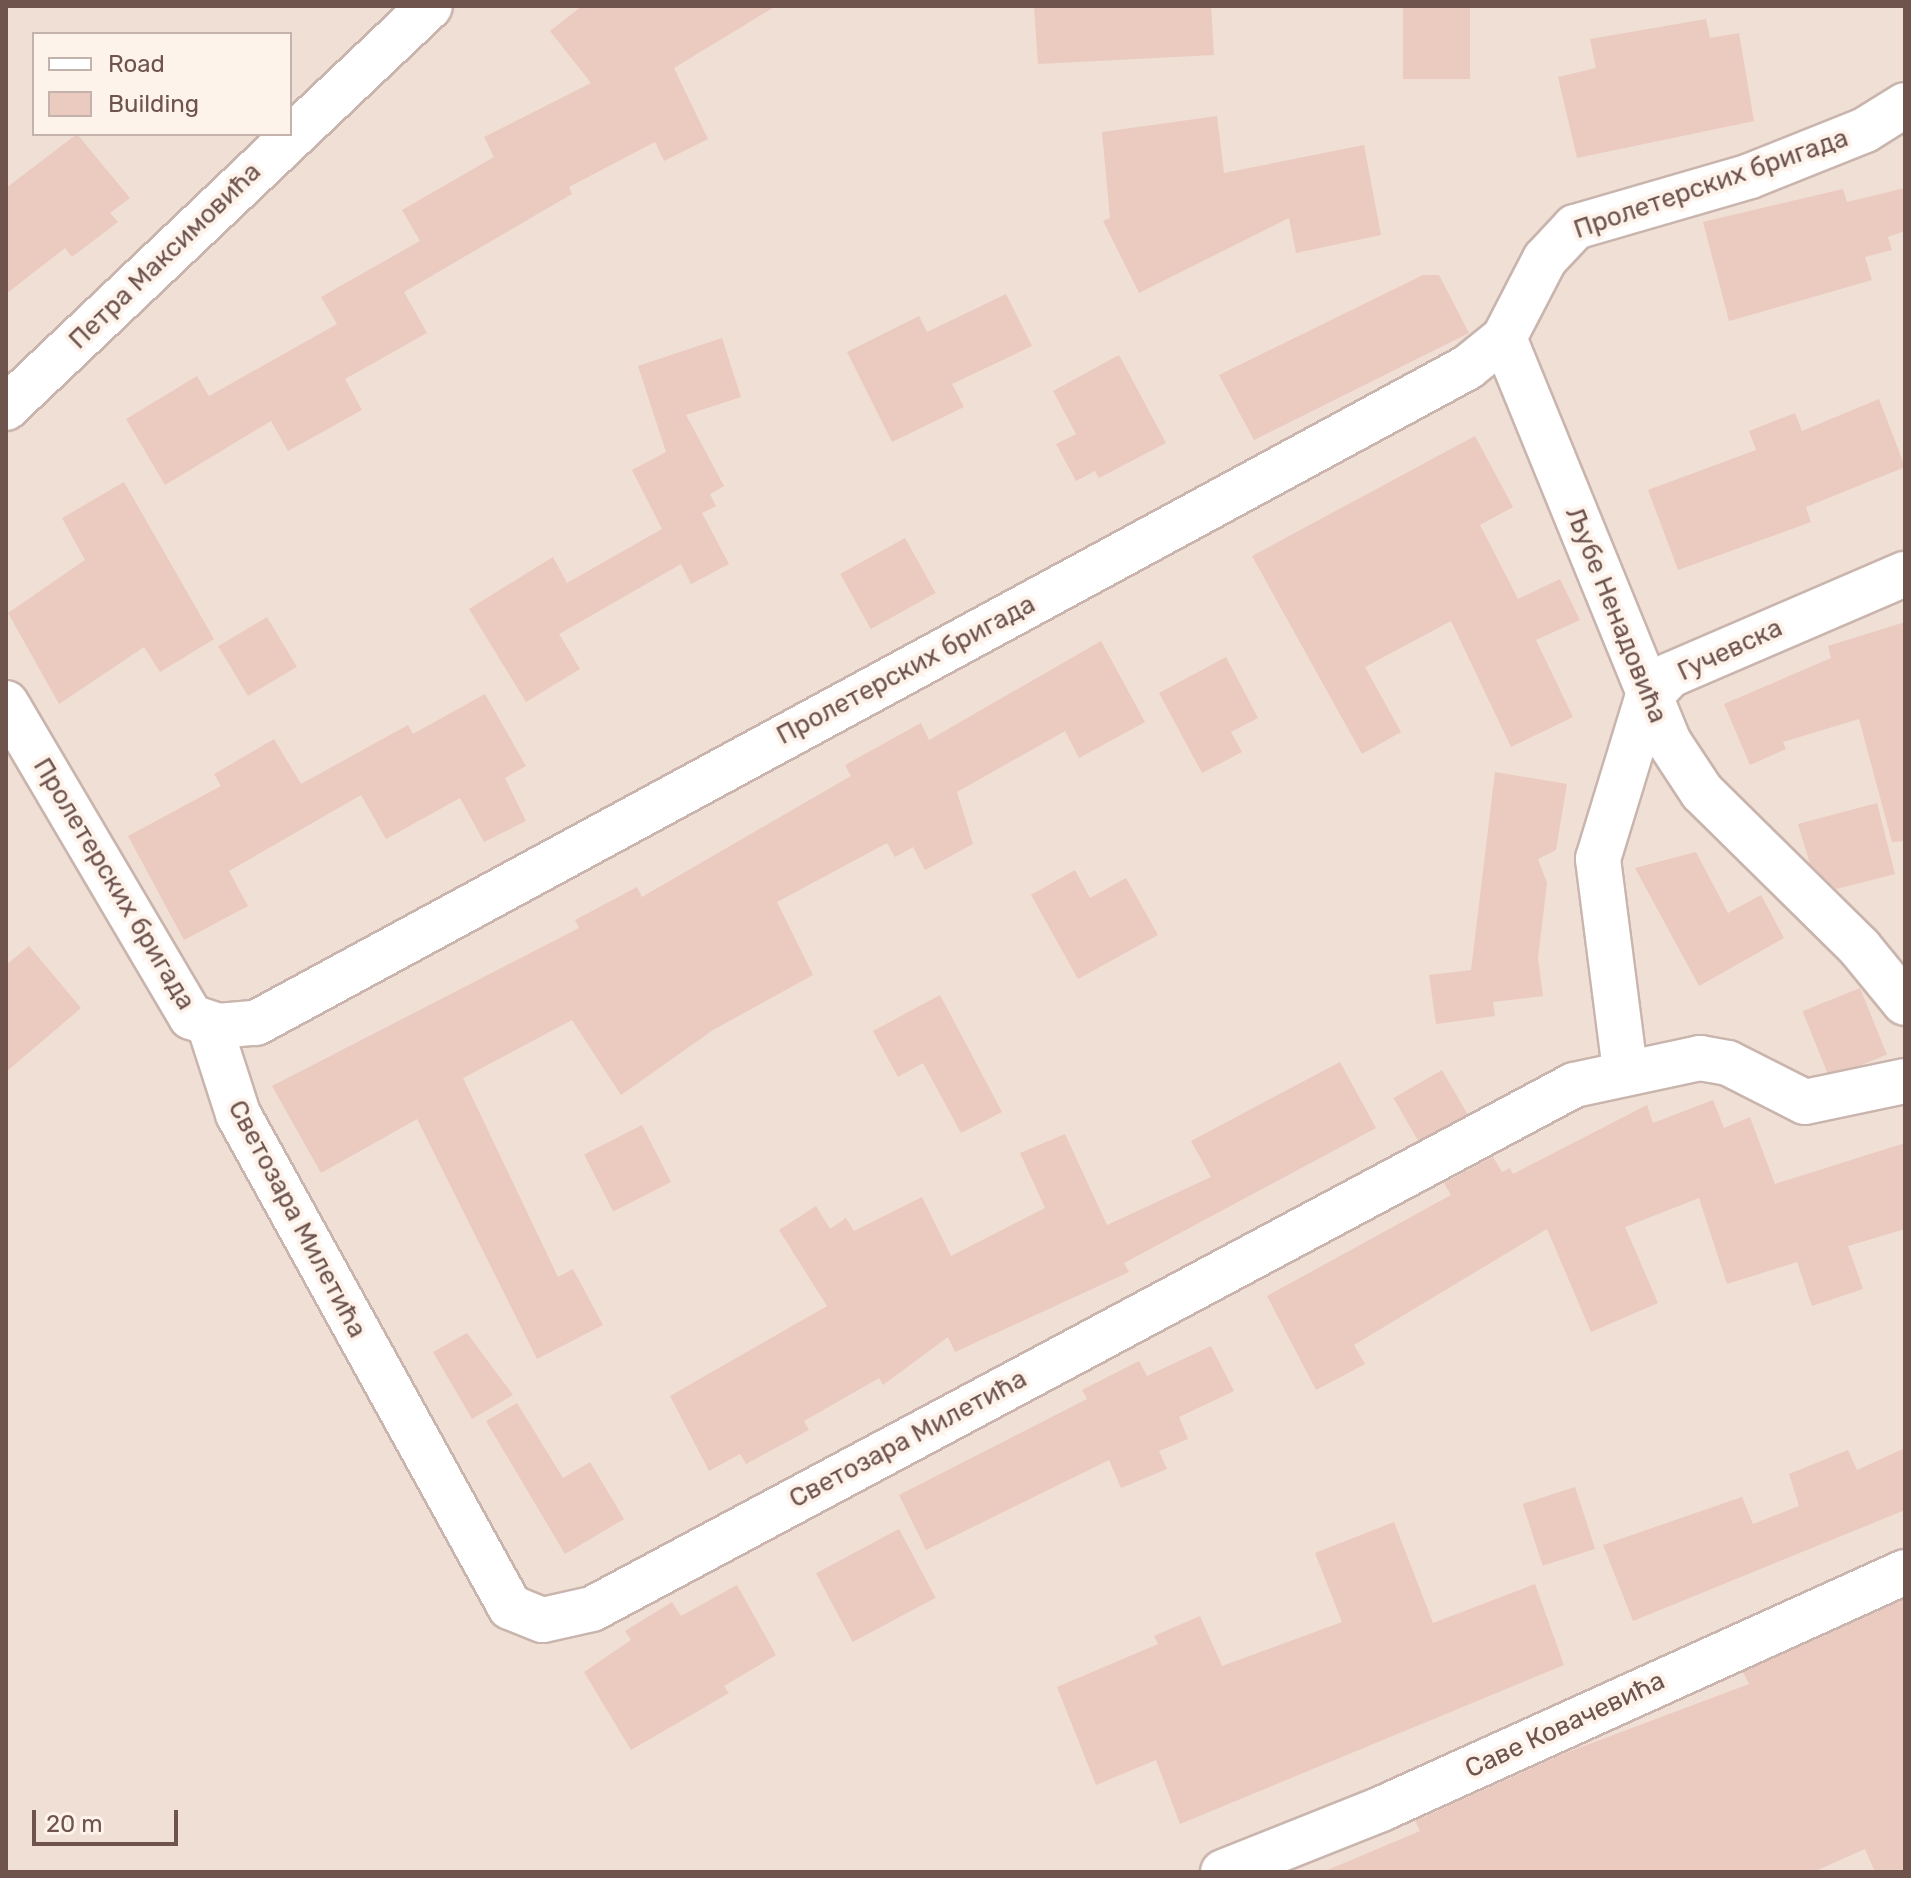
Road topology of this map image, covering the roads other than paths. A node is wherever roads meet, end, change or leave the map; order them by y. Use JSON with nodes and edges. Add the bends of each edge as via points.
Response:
{"nodes":[{"id":1,"x":430,"y":6,"type":"edge"},
{"id":2,"x":1905,"y":105,"type":"edge"},
{"id":3,"x":1504,"y":338,"type":"junction"},
{"id":4,"x":6,"y":408,"type":"edge"},
{"id":5,"x":1905,"y":574,"type":"edge"},
{"id":6,"x":1647,"y":699,"type":"junction"},
{"id":7,"x":6,"y":703,"type":"edge"},
{"id":8,"x":1905,"y":1003,"type":"edge"},
{"id":9,"x":209,"y":1024,"type":"junction"},
{"id":10,"x":1625,"y":1070,"type":"junction"},
{"id":11,"x":1905,"y":1081,"type":"edge"},
{"id":12,"x":1905,"y":1572,"type":"edge"},
{"id":13,"x":1223,"y":1872,"type":"edge"}],
"edges":[{"from":1,"to":4,"type":"street","name":"Петра Максимовића"},
{"from":2,"to":3,"type":"street","name":"Пролетерских бригада","via":[[1865,130],[1750,176],[1575,227],[1545,259]]},
{"from":3,"to":6,"type":"street","name":"Љубе Ненадовића"},
{"from":3,"to":9,"type":"street","name":"Пролетерских бригада","via":[[1468,367],[256,1023]]},
{"from":5,"to":6,"type":"street","name":"Гучевска","via":[[1670,675]]},
{"from":6,"to":8,"type":"street","name":"Љубе Ненадовића","via":[[1702,792],[1860,948]]},
{"from":6,"to":10,"type":"street","via":[[1598,859]]},
{"from":7,"to":9,"type":"street","name":"Пролетерских бригада","via":[[178,997],[191,1017]]},
{"from":9,"to":10,"type":"street","name":"Светозара Милетића","via":[[238,1114],[510,1607],[543,1620],[592,1609],[1500,1122]]},
{"from":10,"to":11,"type":"street","name":"Светозара Милетића","via":[[1715,1058],[1805,1102]]},
{"from":12,"to":13,"type":"street","name":"Саве Ковачевића","via":[[1381,1809]]}]}
